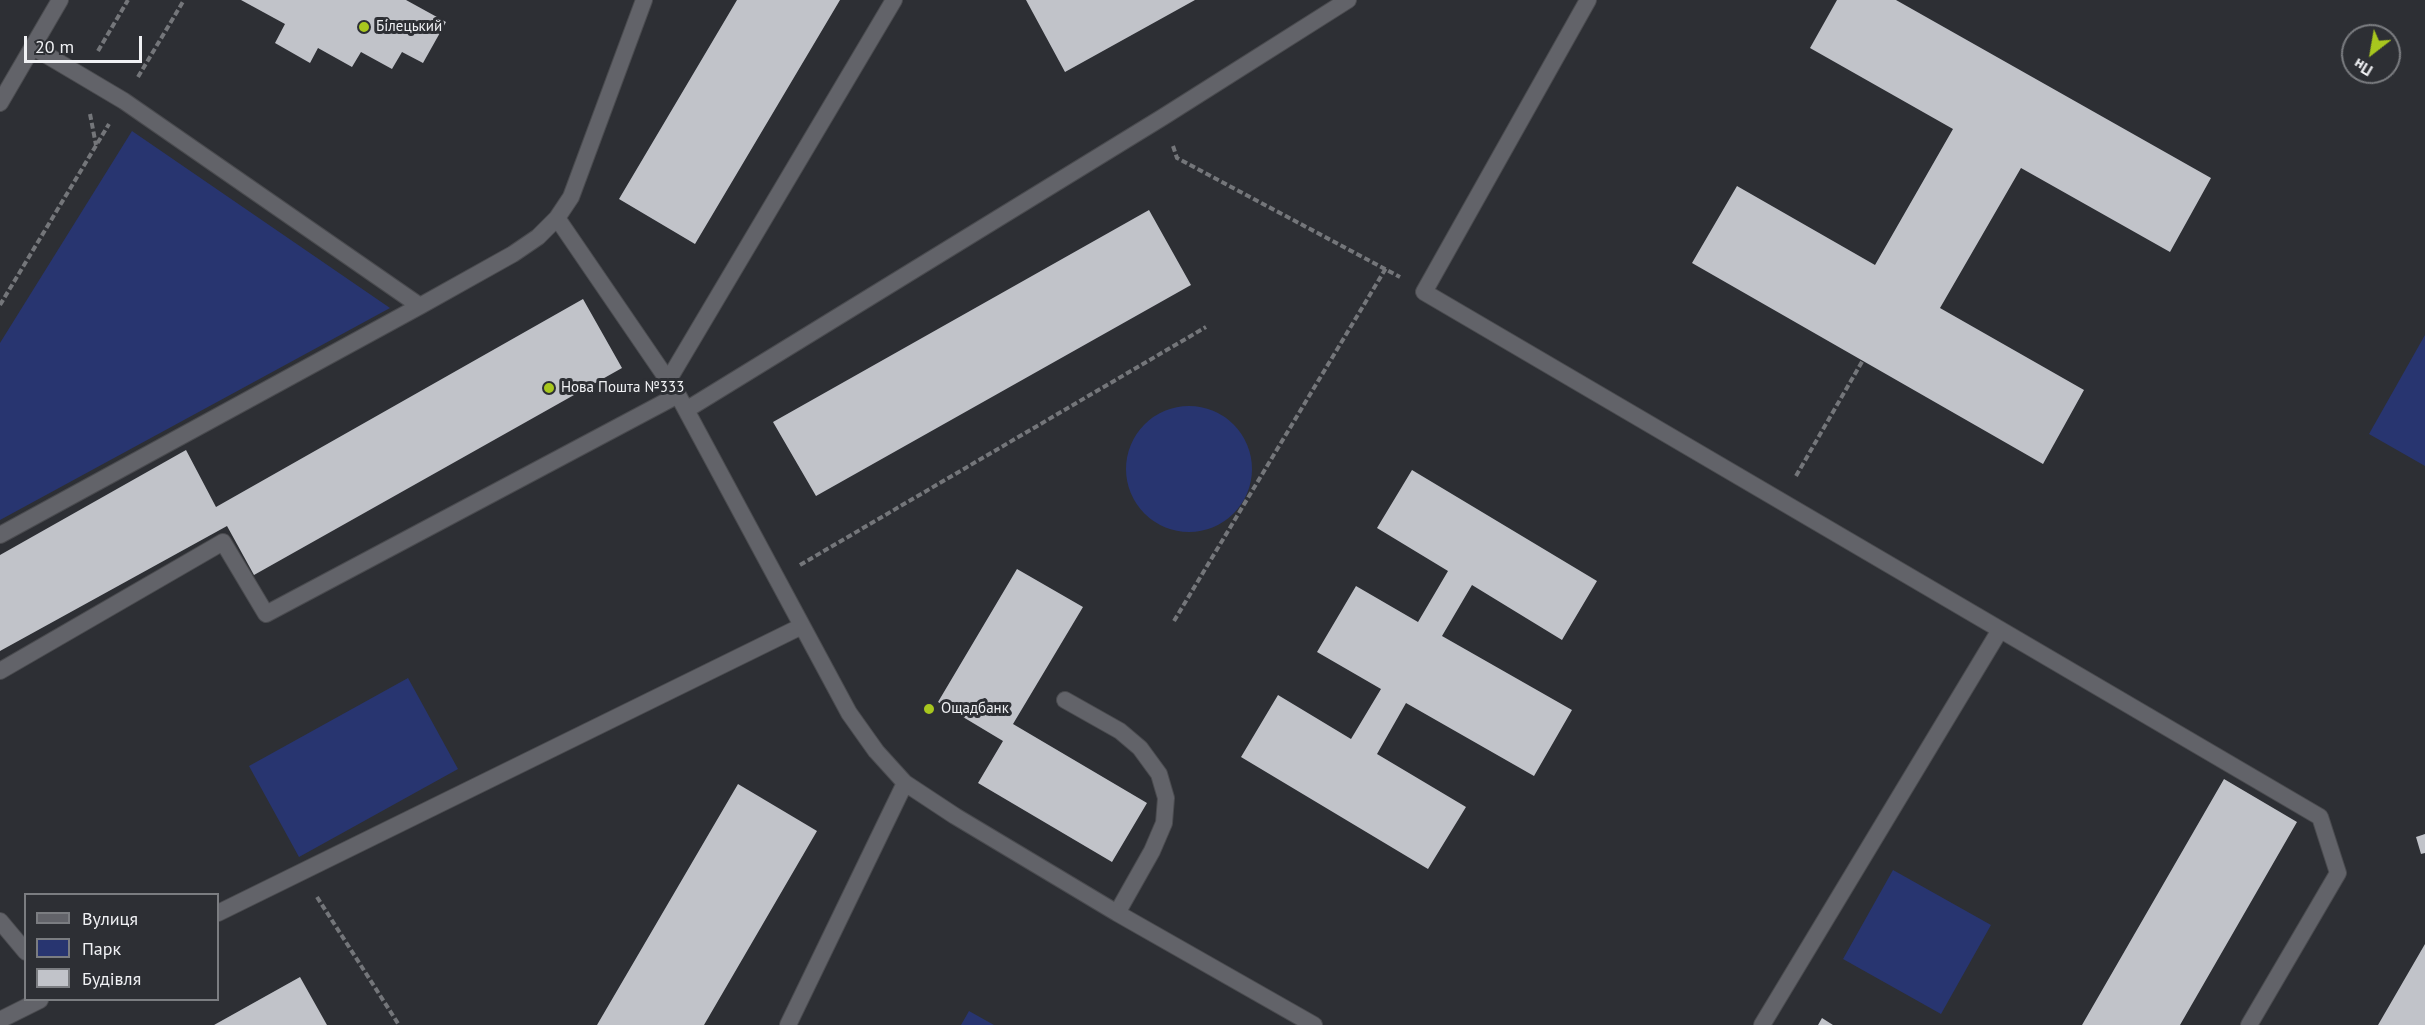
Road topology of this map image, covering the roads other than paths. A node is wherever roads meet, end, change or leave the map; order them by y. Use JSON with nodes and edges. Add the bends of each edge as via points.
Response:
{"nodes":[{"id":1,"x":60,"y":0,"type":"edge"},
{"id":2,"x":644,"y":0,"type":"edge"},
{"id":3,"x":894,"y":0,"type":"edge"},
{"id":4,"x":1347,"y":0,"type":"edge"},
{"id":5,"x":1588,"y":0,"type":"edge"},
{"id":6,"x":33,"y":47,"type":"junction"},
{"id":7,"x":0,"y":103,"type":"edge"},
{"id":8,"x":557,"y":218,"type":"junction"},
{"id":9,"x":420,"y":306,"type":"junction"},
{"id":10,"x":669,"y":379,"type":"junction"},
{"id":11,"x":678,"y":395,"type":"junction"},
{"id":12,"x":686,"y":410,"type":"junction"},
{"id":13,"x":0,"y":535,"type":"edge"},
{"id":14,"x":802,"y":626,"type":"junction"},
{"id":15,"x":2000,"y":630,"type":"junction"},
{"id":16,"x":0,"y":671,"type":"edge"},
{"id":17,"x":1065,"y":699,"type":"dead end"},
{"id":18,"x":906,"y":783,"type":"junction"},
{"id":19,"x":219,"y":913,"type":"edge"},
{"id":20,"x":1117,"y":913,"type":"junction"},
{"id":21,"x":0,"y":921,"type":"edge"},
{"id":22,"x":24,"y":950,"type":"edge"},
{"id":23,"x":36,"y":1001,"type":"edge"},
{"id":24,"x":0,"y":1020,"type":"edge"},
{"id":25,"x":788,"y":1025,"type":"edge"},
{"id":26,"x":1314,"y":1025,"type":"edge"},
{"id":27,"x":1762,"y":1025,"type":"edge"},
{"id":28,"x":2249,"y":1025,"type":"edge"}],
"edges":[{"from":1,"to":6,"type":"street"},
{"from":2,"to":8,"type":"street","via":[[571,197]]},
{"from":3,"to":10,"type":"street"},
{"from":4,"to":12,"type":"street"},
{"from":5,"to":15,"type":"street","via":[[1424,292]]},
{"from":6,"to":7,"type":"street"},
{"from":6,"to":9,"type":"street","via":[[123,101]]},
{"from":8,"to":9,"type":"street","via":[[513,254]]},
{"from":8,"to":10,"type":"street"},
{"from":9,"to":13,"type":"street"},
{"from":10,"to":11,"type":"street"},
{"from":11,"to":12,"type":"street"},
{"from":11,"to":16,"type":"street","via":[[266,614],[223,542]]},
{"from":12,"to":14,"type":"street"},
{"from":14,"to":18,"type":"street","via":[[849,713],[876,752]]},
{"from":14,"to":19,"type":"street"},
{"from":15,"to":27,"type":"street"},
{"from":15,"to":28,"type":"street","via":[[2320,817],[2338,873]]},
{"from":17,"to":20,"type":"street","via":[[1120,730],[1140,748],[1159,774],[1166,798],[1164,823]]},
{"from":18,"to":20,"type":"street"},
{"from":18,"to":25,"type":"street"},
{"from":20,"to":26,"type":"street"},
{"from":21,"to":22,"type":"street"},
{"from":23,"to":24,"type":"street"}]}
